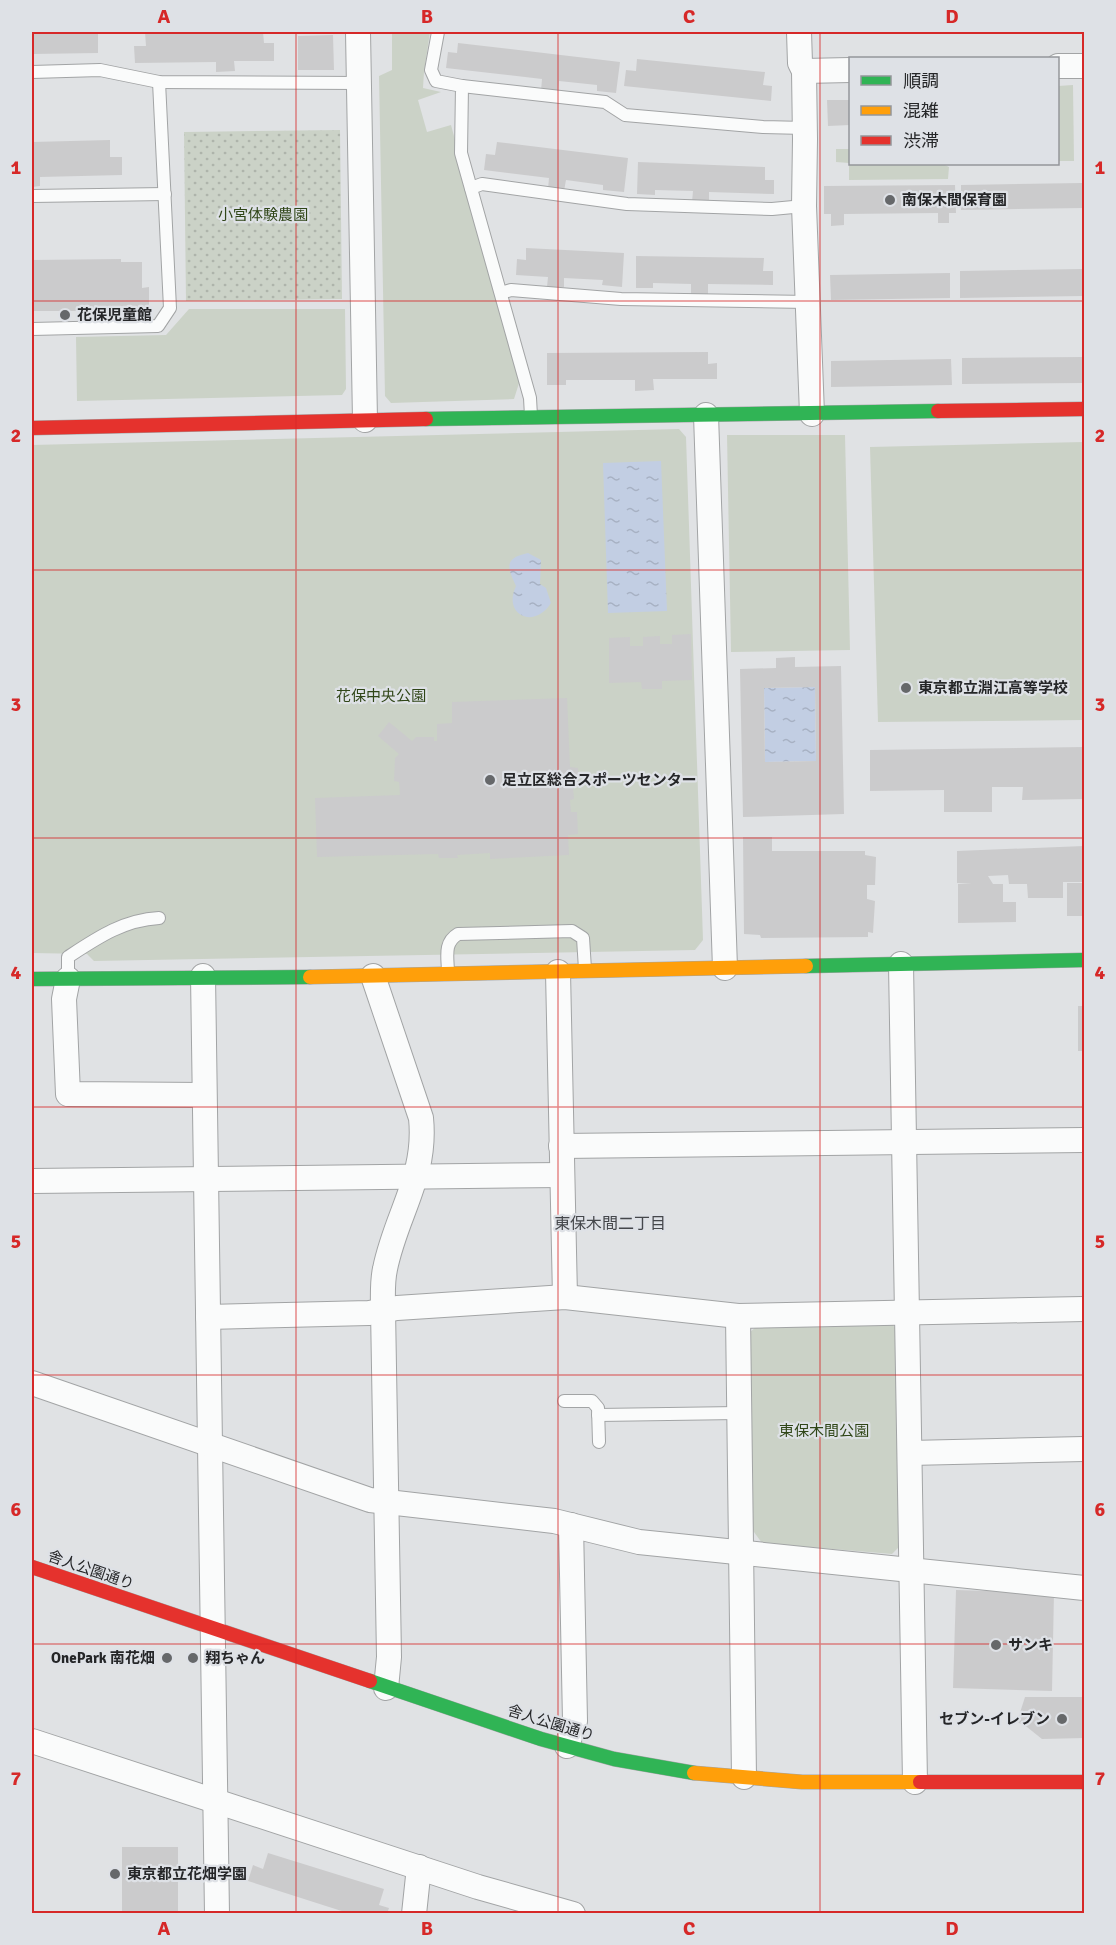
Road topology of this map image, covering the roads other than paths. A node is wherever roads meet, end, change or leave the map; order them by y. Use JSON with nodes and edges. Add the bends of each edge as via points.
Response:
{"nodes":[{"id":1,"x":358,"y":32,"type":"edge"},
{"id":2,"x":438,"y":32,"type":"edge"},
{"id":3,"x":800,"y":32,"type":"edge"},
{"id":4,"x":1059,"y":66,"type":"edge"},
{"id":5,"x":1084,"y":66,"type":"edge"},
{"id":6,"x":849,"y":70,"type":"edge"},
{"id":7,"x":804,"y":71,"type":"junction"},
{"id":8,"x":32,"y":72,"type":"edge"},
{"id":9,"x":159,"y":82,"type":"junction"},
{"id":10,"x":360,"y":83,"type":"junction"},
{"id":11,"x":462,"y":86,"type":"junction"},
{"id":12,"x":805,"y":128,"type":"junction"},
{"id":13,"x":471,"y":188,"type":"junction"},
{"id":14,"x":165,"y":194,"type":"junction"},
{"id":15,"x":32,"y":196,"type":"edge"},
{"id":16,"x":804,"y":206,"type":"junction"},
{"id":17,"x":501,"y":293,"type":"junction"},
{"id":18,"x":808,"y":302,"type":"junction"},
{"id":19,"x":32,"y":329,"type":"edge"},
{"id":20,"x":1084,"y":409,"type":"edge"},
{"id":21,"x":812,"y":414,"type":"junction"},
{"id":22,"x":706,"y":415,"type":"junction"},
{"id":23,"x":531,"y":417,"type":"junction"},
{"id":24,"x":365,"y":420,"type":"junction"},
{"id":25,"x":32,"y":428,"type":"edge"},
{"id":26,"x":159,"y":918,"type":"dead end"},
{"id":27,"x":1084,"y":960,"type":"edge"},
{"id":28,"x":901,"y":964,"type":"junction"},
{"id":29,"x":726,"y":968,"type":"junction"},
{"id":30,"x":585,"y":971,"type":"junction"},
{"id":31,"x":558,"y":972,"type":"junction"},
{"id":32,"x":448,"y":974,"type":"junction"},
{"id":33,"x":203,"y":976,"type":"junction"},
{"id":34,"x":374,"y":976,"type":"junction"},
{"id":35,"x":32,"y":979,"type":"edge"},
{"id":36,"x":68,"y":979,"type":"junction"},
{"id":37,"x":204,"y":1095,"type":"junction"},
{"id":38,"x":1084,"y":1140,"type":"edge"},
{"id":39,"x":905,"y":1144,"type":"junction"},
{"id":40,"x":561,"y":1146,"type":"junction"},
{"id":41,"x":562,"y":1175,"type":"junction"},
{"id":42,"x":416,"y":1176,"type":"junction"},
{"id":43,"x":206,"y":1179,"type":"junction"},
{"id":44,"x":32,"y":1181,"type":"edge"},
{"id":45,"x":565,"y":1297,"type":"junction"},
{"id":46,"x":1084,"y":1309,"type":"edge"},
{"id":47,"x":382,"y":1310,"type":"junction"},
{"id":48,"x":907,"y":1312,"type":"junction"},
{"id":49,"x":738,"y":1316,"type":"junction"},
{"id":50,"x":208,"y":1317,"type":"junction"},
{"id":51,"x":32,"y":1383,"type":"edge"},
{"id":52,"x":564,"y":1401,"type":"dead end"},
{"id":53,"x":738,"y":1413,"type":"junction"},
{"id":54,"x":598,"y":1415,"type":"junction"},
{"id":55,"x":599,"y":1442,"type":"dead end"},
{"id":56,"x":210,"y":1444,"type":"junction"},
{"id":57,"x":1084,"y":1449,"type":"edge"},
{"id":58,"x":910,"y":1453,"type":"junction"},
{"id":59,"x":386,"y":1502,"type":"junction"},
{"id":60,"x":571,"y":1525,"type":"junction"},
{"id":61,"x":741,"y":1552,"type":"junction"},
{"id":62,"x":32,"y":1567,"type":"edge"},
{"id":63,"x":912,"y":1570,"type":"junction"},
{"id":64,"x":1084,"y":1588,"type":"edge"},
{"id":65,"x":212,"y":1629,"type":"junction"},
{"id":66,"x":386,"y":1688,"type":"junction"},
{"id":67,"x":32,"y":1741,"type":"edge"},
{"id":68,"x":567,"y":1746,"type":"junction"},
{"id":69,"x":744,"y":1778,"type":"junction"},
{"id":70,"x":915,"y":1782,"type":"junction"},
{"id":71,"x":1084,"y":1782,"type":"edge"},
{"id":72,"x":215,"y":1801,"type":"junction"},
{"id":73,"x":419,"y":1867,"type":"junction"},
{"id":74,"x":217,"y":1914,"type":"edge"},
{"id":75,"x":414,"y":1914,"type":"edge"},
{"id":76,"x":573,"y":1914,"type":"edge"}],
"edges":[{"from":1,"to":10,"type":"street"},
{"from":2,"to":11,"type":"lane","via":[[431,70],[436,81]]},
{"from":3,"to":7,"type":"street","via":[[800,63]]},
{"from":4,"to":5,"type":"street"},
{"from":6,"to":7,"type":"street"},
{"from":7,"to":12,"type":"street"},
{"from":8,"to":9,"type":"lane","via":[[100,70]]},
{"from":9,"to":10,"type":"lane"},
{"from":9,"to":14,"type":"lane"},
{"from":10,"to":24,"type":"street"},
{"from":11,"to":12,"type":"lane","via":[[605,102],[625,115]]},
{"from":11,"to":13,"type":"lane","via":[[461,153]]},
{"from":12,"to":16,"type":"street"},
{"from":13,"to":16,"type":"lane","via":[[482,184],[627,204],[772,209]]},
{"from":13,"to":17,"type":"lane"},
{"from":14,"to":15,"type":"lane"},
{"from":14,"to":19,"type":"lane","via":[[170,308],[158,326]]},
{"from":16,"to":18,"type":"street"},
{"from":17,"to":18,"type":"lane","via":[[511,290],[621,299]]},
{"from":17,"to":23,"type":"lane","via":[[530,398]]},
{"from":18,"to":21,"type":"street"},
{"from":20,"to":21,"type":"street"},
{"from":21,"to":22,"type":"street"},
{"from":22,"to":23,"type":"street"},
{"from":22,"to":29,"type":"street"},
{"from":23,"to":24,"type":"street"},
{"from":24,"to":25,"type":"street"},
{"from":26,"to":36,"type":"lane","via":[[132,921],[68,957]]},
{"from":27,"to":28,"type":"street"},
{"from":28,"to":29,"type":"street"},
{"from":28,"to":39,"type":"street"},
{"from":29,"to":30,"type":"street"},
{"from":30,"to":31,"type":"street"},
{"from":30,"to":32,"type":"lane","via":[[583,938],[572,931],[458,934],[447,945]]},
{"from":31,"to":32,"type":"street"},
{"from":31,"to":40,"type":"street"},
{"from":32,"to":34,"type":"street"},
{"from":33,"to":34,"type":"street"},
{"from":33,"to":36,"type":"street"},
{"from":33,"to":37,"type":"street"},
{"from":34,"to":42,"type":"street","via":[[421,1118],[423,1138]]},
{"from":35,"to":36,"type":"street"},
{"from":36,"to":37,"type":"street","via":[[64,999],[68,1094]]},
{"from":37,"to":43,"type":"street"},
{"from":38,"to":39,"type":"street"},
{"from":39,"to":40,"type":"street"},
{"from":39,"to":48,"type":"street"},
{"from":40,"to":41,"type":"street"},
{"from":41,"to":42,"type":"street"},
{"from":41,"to":45,"type":"street"},
{"from":42,"to":43,"type":"street"},
{"from":42,"to":47,"type":"street","via":[[385,1270]]},
{"from":43,"to":44,"type":"street"},
{"from":43,"to":50,"type":"street"},
{"from":45,"to":47,"type":"street"},
{"from":45,"to":49,"type":"street"},
{"from":46,"to":48,"type":"street"},
{"from":47,"to":50,"type":"street"},
{"from":47,"to":59,"type":"street"},
{"from":48,"to":49,"type":"street"},
{"from":48,"to":58,"type":"street"},
{"from":49,"to":53,"type":"street"},
{"from":50,"to":56,"type":"street"},
{"from":51,"to":56,"type":"street"},
{"from":52,"to":54,"type":"lane","via":[[592,1401]]},
{"from":53,"to":54,"type":"lane"},
{"from":53,"to":61,"type":"street"},
{"from":54,"to":55,"type":"lane"},
{"from":56,"to":59,"type":"street","via":[[370,1500]]},
{"from":56,"to":65,"type":"street"},
{"from":57,"to":58,"type":"street"},
{"from":58,"to":63,"type":"street"},
{"from":59,"to":60,"type":"street"},
{"from":59,"to":66,"type":"street"},
{"from":60,"to":61,"type":"street","via":[[639,1542]]},
{"from":60,"to":68,"type":"street","via":[[574,1721]]},
{"from":61,"to":63,"type":"street"},
{"from":61,"to":69,"type":"street"},
{"from":62,"to":65,"type":"street","name":"舎人公園通り"},
{"from":63,"to":64,"type":"street"},
{"from":63,"to":70,"type":"street"},
{"from":65,"to":66,"type":"street","name":"舎人公園通り"},
{"from":65,"to":72,"type":"street"},
{"from":66,"to":68,"type":"street","name":"舎人公園通り"},
{"from":67,"to":72,"type":"street"},
{"from":68,"to":69,"type":"street","name":"舎人公園通り","via":[[655,1767]]},
{"from":69,"to":70,"type":"street","name":"舎人公園通り"},
{"from":70,"to":71,"type":"street","name":"舎人公園通り"},
{"from":72,"to":73,"type":"street"},
{"from":72,"to":74,"type":"street"},
{"from":73,"to":75,"type":"street"},
{"from":73,"to":76,"type":"street"}]}
